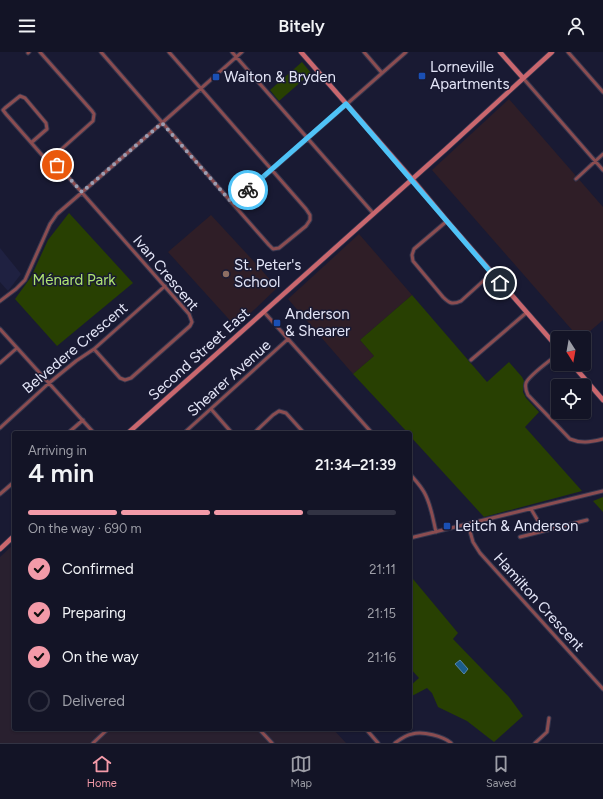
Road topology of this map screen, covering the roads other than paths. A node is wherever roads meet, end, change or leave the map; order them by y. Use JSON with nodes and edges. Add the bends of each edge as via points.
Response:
{"nodes":[{"id":1,"x":40,"y":52,"type":"edge"},
{"id":2,"x":101,"y":52,"type":"edge"},
{"id":3,"x":169,"y":52,"type":"edge"},
{"id":4,"x":232,"y":52,"type":"edge"},
{"id":5,"x":242,"y":52,"type":"edge"},
{"id":6,"x":301,"y":52,"type":"edge"},
{"id":7,"x":364,"y":52,"type":"edge"},
{"id":8,"x":406,"y":52,"type":"edge"},
{"id":9,"x":500,"y":52,"type":"edge"},
{"id":10,"x":552,"y":52,"type":"edge"},
{"id":11,"x":568,"y":52,"type":"edge"},
{"id":12,"x":236,"y":57,"type":"junction"},
{"id":13,"x":382,"y":73,"type":"junction"},
{"id":14,"x":523,"y":78,"type":"junction"},
{"id":15,"x":201,"y":88,"type":"junction"},
{"id":16,"x":603,"y":92,"type":"edge"},
{"id":17,"x":346,"y":104,"type":"junction"},
{"id":18,"x":2,"y":110,"type":"edge"},
{"id":19,"x":162,"y":123,"type":"junction"},
{"id":20,"x":308,"y":138,"type":"junction"},
{"id":21,"x":32,"y":142,"type":"junction"},
{"id":22,"x":603,"y":154,"type":"edge"},
{"id":23,"x":54,"y":160,"type":"junction"},
{"id":24,"x":595,"y":161,"type":"junction"},
{"id":25,"x":272,"y":170,"type":"junction"},
{"id":26,"x":603,"y":170,"type":"edge"},
{"id":27,"x":412,"y":179,"type":"junction"},
{"id":28,"x":576,"y":179,"type":"dead end"},
{"id":29,"x":82,"y":192,"type":"junction"},
{"id":30,"x":233,"y":204,"type":"junction"},
{"id":31,"x":374,"y":213,"type":"junction"},
{"id":32,"x":447,"y":221,"type":"junction"},
{"id":33,"x":492,"y":273,"type":"junction"},
{"id":34,"x":165,"y":286,"type":"junction"},
{"id":35,"x":0,"y":301,"type":"edge"},
{"id":36,"x":264,"y":312,"type":"junction"},
{"id":37,"x":526,"y":313,"type":"junction"},
{"id":38,"x":0,"y":329,"type":"edge"},
{"id":39,"x":288,"y":339,"type":"junction"},
{"id":40,"x":551,"y":340,"type":"edge"},
{"id":41,"x":17,"y":348,"type":"junction"},
{"id":42,"x":94,"y":349,"type":"junction"},
{"id":43,"x":471,"y":360,"type":"dead end"},
{"id":44,"x":551,"y":360,"type":"edge"},
{"id":45,"x":0,"y":363,"type":"edge"},
{"id":46,"x":578,"y":371,"type":"edge"},
{"id":47,"x":49,"y":383,"type":"junction"},
{"id":48,"x":603,"y":400,"type":"edge"},
{"id":49,"x":211,"y":409,"type":"junction"},
{"id":50,"x":82,"y":420,"type":"junction"},
{"id":51,"x":0,"y":428,"type":"edge"},
{"id":52,"x":70,"y":431,"type":"edge"},
{"id":53,"x":92,"y":431,"type":"edge"},
{"id":54,"x":130,"y":431,"type":"edge"},
{"id":55,"x":186,"y":431,"type":"edge"},
{"id":56,"x":230,"y":431,"type":"edge"},
{"id":57,"x":256,"y":431,"type":"edge"},
{"id":58,"x":302,"y":431,"type":"edge"},
{"id":59,"x":370,"y":431,"type":"edge"},
{"id":60,"x":603,"y":439,"type":"edge"},
{"id":61,"x":412,"y":476,"type":"edge"},
{"id":62,"x":12,"y":484,"type":"edge"},
{"id":63,"x":603,"y":491,"type":"edge"},
{"id":64,"x":0,"y":494,"type":"edge"},
{"id":65,"x":531,"y":509,"type":"junction"},
{"id":66,"x":587,"y":520,"type":"dead end"},
{"id":67,"x":468,"y":524,"type":"junction"},
{"id":68,"x":544,"y":531,"type":"junction"},
{"id":69,"x":436,"y":532,"type":"junction"},
{"id":70,"x":520,"y":537,"type":"dead end"},
{"id":71,"x":12,"y":538,"type":"edge"},
{"id":72,"x":412,"y":538,"type":"edge"},
{"id":73,"x":0,"y":549,"type":"edge"},
{"id":74,"x":603,"y":690,"type":"edge"},
{"id":75,"x":549,"y":718,"type":"dead end"},
{"id":76,"x":106,"y":731,"type":"edge"},
{"id":77,"x":261,"y":731,"type":"edge"},
{"id":78,"x":368,"y":731,"type":"edge"},
{"id":79,"x":93,"y":743,"type":"edge"},
{"id":80,"x":272,"y":743,"type":"edge"},
{"id":81,"x":378,"y":743,"type":"edge"},
{"id":82,"x":395,"y":743,"type":"edge"},
{"id":83,"x":451,"y":743,"type":"edge"},
{"id":84,"x":535,"y":743,"type":"edge"}],
"edges":[{"from":1,"to":23,"type":"street","via":[[94,114],[93,121],[56,154]]},
{"from":2,"to":19,"type":"street"},
{"from":3,"to":15,"type":"street"},
{"from":4,"to":12,"type":"street"},
{"from":5,"to":12,"type":"street"},
{"from":6,"to":17,"type":"main road"},
{"from":7,"to":13,"type":"street"},
{"from":8,"to":13,"type":"street"},
{"from":9,"to":14,"type":"main road"},
{"from":10,"to":14,"type":"main road","name":"Second Street East"},
{"from":11,"to":16,"type":"street"},
{"from":12,"to":15,"type":"street"},
{"from":12,"to":20,"type":"street"},
{"from":13,"to":17,"type":"street"},
{"from":14,"to":24,"type":"street"},
{"from":14,"to":27,"type":"main road","name":"Second Street East"},
{"from":15,"to":19,"type":"street"},
{"from":15,"to":25,"type":"street"},
{"from":17,"to":20,"type":"street"},
{"from":17,"to":27,"type":"main road"},
{"from":18,"to":21,"type":"street","name":"Ivan Crescent"},
{"from":18,"to":21,"type":"street","via":[[20,96],[25,98],[46,123],[47,129]]},
{"from":19,"to":29,"type":"street"},
{"from":19,"to":30,"type":"street"},
{"from":20,"to":25,"type":"street"},
{"from":20,"to":31,"type":"street"},
{"from":21,"to":23,"type":"street","name":"Ivan Crescent","via":[[42,155]]},
{"from":22,"to":24,"type":"street"},
{"from":23,"to":29,"type":"street","name":"Ivan Crescent"},
{"from":24,"to":26,"type":"street"},
{"from":24,"to":28,"type":"street"},
{"from":25,"to":30,"type":"street"},
{"from":25,"to":30,"type":"street","via":[[310,215],[306,226],[279,248],[273,249]]},
{"from":27,"to":31,"type":"main road","name":"Second Street East"},
{"from":27,"to":32,"type":"main road"},
{"from":29,"to":34,"type":"street","name":"Ivan Crescent"},
{"from":29,"to":35,"type":"street","via":[[57,214],[50,224],[25,280]]},
{"from":31,"to":36,"type":"main road","name":"Second Street East"},
{"from":32,"to":33,"type":"main road"},
{"from":32,"to":33,"type":"street","via":[[414,249],[412,255],[413,261],[442,297],[455,304]]},
{"from":33,"to":37,"type":"main road"},
{"from":34,"to":42,"type":"street","name":"Belvedere Crescent"},
{"from":34,"to":42,"type":"street","name":"Ivan Crescent","via":[[189,314],[192,322],[190,326],[125,380],[120,378]]},
{"from":36,"to":39,"type":"street"},
{"from":36,"to":54,"type":"main road","name":"Second Street East"},
{"from":37,"to":40,"type":"main road"},
{"from":37,"to":43,"type":"street"},
{"from":38,"to":41,"type":"street"},
{"from":39,"to":49,"type":"street","name":"Shearer Avenue"},
{"from":39,"to":59,"type":"street"},
{"from":41,"to":45,"type":"street"},
{"from":41,"to":47,"type":"street"},
{"from":42,"to":47,"type":"street","name":"Belvedere Crescent"},
{"from":44,"to":60,"type":"street","via":[[526,383],[528,395],[570,440],[585,443]]},
{"from":46,"to":48,"type":"main road"},
{"from":47,"to":50,"type":"street"},
{"from":47,"to":51,"type":"street","name":"Belvedere Crescent"},
{"from":49,"to":55,"type":"street","name":"Shearer Avenue"},
{"from":49,"to":56,"type":"street"},
{"from":50,"to":52,"type":"street"},
{"from":50,"to":53,"type":"street"},
{"from":57,"to":58,"type":"street","via":[[279,411],[286,413]]},
{"from":61,"to":69,"type":"street","via":[[425,493]]},
{"from":62,"to":64,"type":"street"},
{"from":63,"to":65,"type":"street"},
{"from":65,"to":67,"type":"street"},
{"from":65,"to":68,"type":"street"},
{"from":66,"to":68,"type":"street"},
{"from":67,"to":69,"type":"street"},
{"from":67,"to":74,"type":"street","name":"Hamilton Crescent","via":[[473,542],[480,553]]},
{"from":68,"to":70,"type":"street"},
{"from":69,"to":72,"type":"street"},
{"from":71,"to":73,"type":"main road"},
{"from":75,"to":84,"type":"street","via":[[547,732]]},
{"from":76,"to":79,"type":"street"},
{"from":77,"to":80,"type":"street"},
{"from":78,"to":81,"type":"street"},
{"from":82,"to":83,"type":"street","via":[[411,732],[447,739]]}]}
